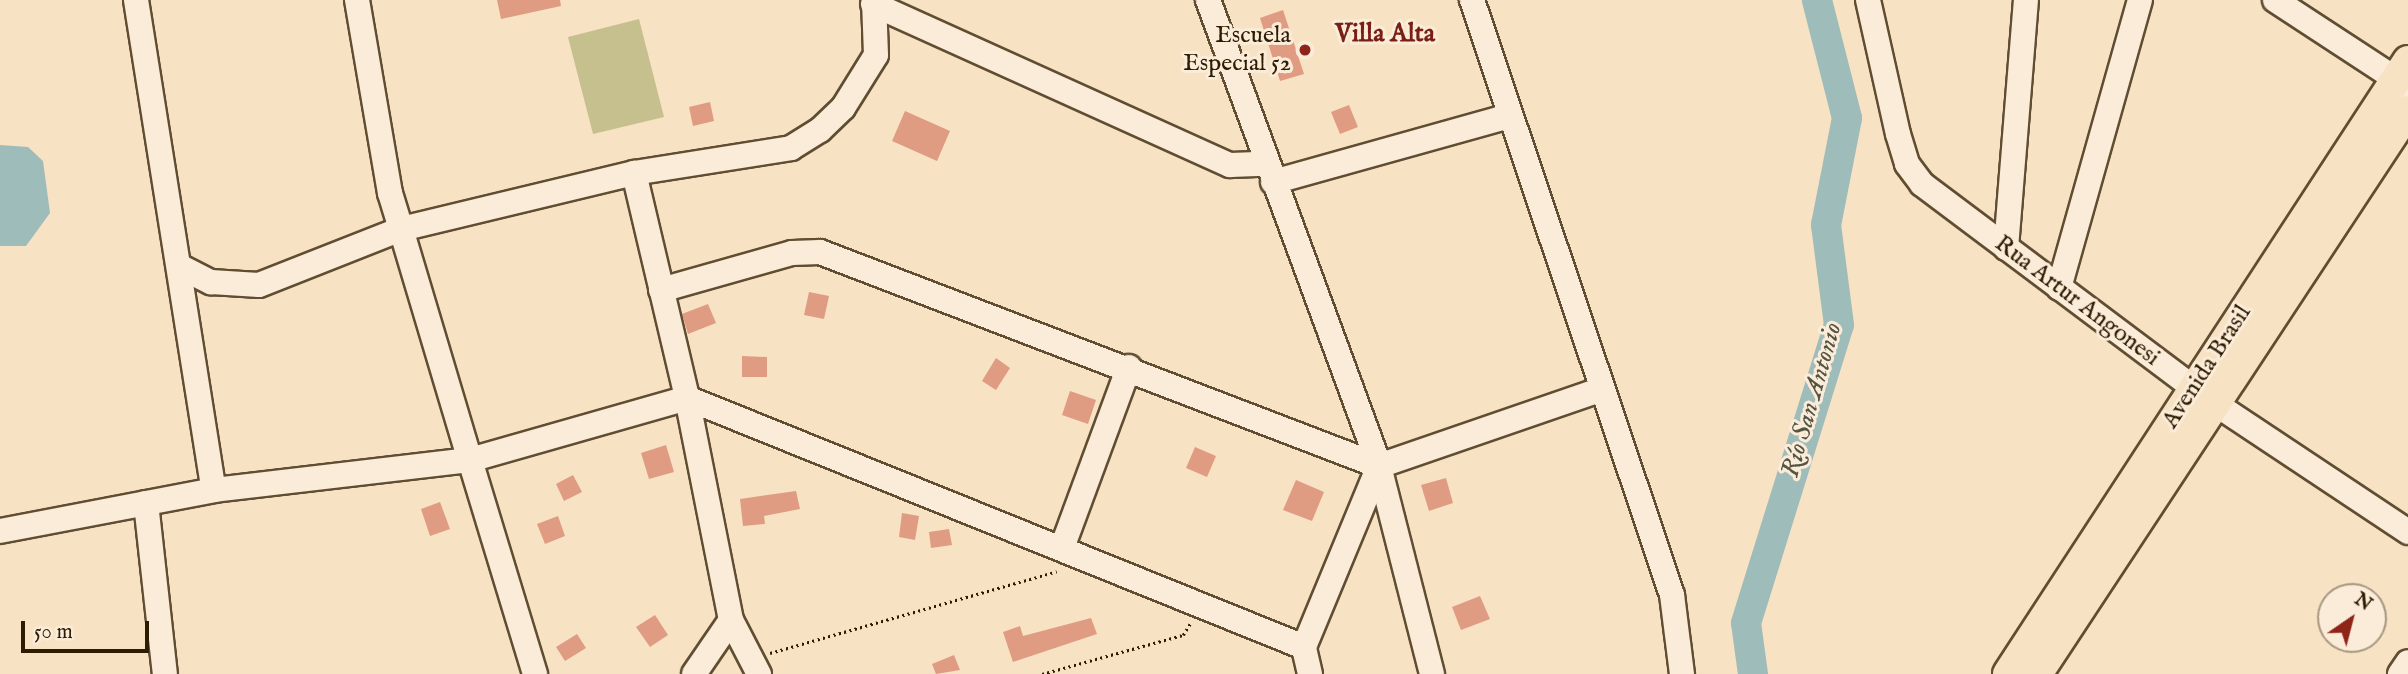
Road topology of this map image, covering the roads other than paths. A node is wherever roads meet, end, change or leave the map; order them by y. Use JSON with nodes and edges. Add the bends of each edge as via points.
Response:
{"nodes":[{"id":1,"x":136,"y":0,"type":"edge"},
{"id":2,"x":357,"y":0,"type":"edge"},
{"id":3,"x":1208,"y":0,"type":"edge"},
{"id":4,"x":1472,"y":0,"type":"edge"},
{"id":5,"x":1868,"y":0,"type":"edge"},
{"id":6,"x":2026,"y":0,"type":"edge"},
{"id":7,"x":2140,"y":0,"type":"edge"},
{"id":8,"x":2275,"y":0,"type":"edge"},
{"id":9,"x":874,"y":2,"type":"edge"},
{"id":10,"x":2404,"y":76,"type":"edge"},
{"id":11,"x":2408,"y":111,"type":"edge"},
{"id":12,"x":1508,"y":116,"type":"junction"},
{"id":13,"x":634,"y":173,"type":"junction"},
{"id":14,"x":1269,"y":173,"type":"junction"},
{"id":15,"x":401,"y":229,"type":"junction"},
{"id":16,"x":2006,"y":248,"type":"junction"},
{"id":17,"x":181,"y":267,"type":"junction"},
{"id":18,"x":2059,"y":288,"type":"junction"},
{"id":19,"x":662,"y":290,"type":"junction"},
{"id":20,"x":1129,"y":367,"type":"junction"},
{"id":21,"x":1600,"y":390,"type":"junction"},
{"id":22,"x":2203,"y":396,"type":"junction"},
{"id":23,"x":687,"y":398,"type":"junction"},
{"id":24,"x":470,"y":460,"type":"junction"},
{"id":25,"x":1379,"y":466,"type":"junction"},
{"id":26,"x":214,"y":490,"type":"junction"},
{"id":27,"x":146,"y":503,"type":"junction"},
{"id":28,"x":0,"y":531,"type":"edge"},
{"id":29,"x":2408,"y":532,"type":"edge"},
{"id":30,"x":1062,"y":548,"type":"junction"},
{"id":31,"x":2105,"y":549,"type":"junction"},
{"id":32,"x":731,"y":620,"type":"junction"},
{"id":33,"x":1304,"y":647,"type":"junction"},
{"id":34,"x":2408,"y":662,"type":"edge"},
{"id":35,"x":756,"y":666,"type":"edge"},
{"id":36,"x":165,"y":674,"type":"edge"},
{"id":37,"x":535,"y":674,"type":"edge"},
{"id":38,"x":694,"y":674,"type":"edge"},
{"id":39,"x":1310,"y":674,"type":"edge"},
{"id":40,"x":1432,"y":674,"type":"edge"},
{"id":41,"x":1682,"y":674,"type":"edge"},
{"id":42,"x":2008,"y":674,"type":"edge"},
{"id":43,"x":2037,"y":674,"type":"edge"},
{"id":44,"x":2400,"y":674,"type":"edge"}],
"edges":[{"from":1,"to":17,"type":"street"},
{"from":2,"to":15,"type":"street","via":[[390,193]]},
{"from":3,"to":14,"type":"street"},
{"from":4,"to":12,"type":"street"},
{"from":5,"to":16,"type":"street","name":"Rua Artur Angonesi","via":[[1907,164],[1922,184]]},
{"from":6,"to":16,"type":"street"},
{"from":7,"to":18,"type":"street"},
{"from":8,"to":10,"type":"street"},
{"from":9,"to":13,"type":"street","via":[[876,55],[843,108],[820,130],[791,148]]},
{"from":9,"to":14,"type":"street","via":[[1230,165]]},
{"from":10,"to":22,"type":"main road","name":"Avenida Brasil"},
{"from":11,"to":22,"type":"main road","name":"Avenida Brasil"},
{"from":12,"to":14,"type":"street"},
{"from":12,"to":21,"type":"street"},
{"from":13,"to":15,"type":"street"},
{"from":13,"to":19,"type":"street"},
{"from":14,"to":25,"type":"street"},
{"from":15,"to":17,"type":"street","via":[[259,285],[211,282]]},
{"from":15,"to":24,"type":"street"},
{"from":16,"to":18,"type":"street","name":"Rua Artur Angonesi"},
{"from":17,"to":26,"type":"street"},
{"from":18,"to":22,"type":"street","name":"Rua Artur Angonesi"},
{"from":19,"to":20,"type":"street","via":[[792,253],[820,252]]},
{"from":19,"to":23,"type":"street"},
{"from":20,"to":25,"type":"street"},
{"from":20,"to":30,"type":"street"},
{"from":21,"to":25,"type":"street"},
{"from":21,"to":41,"type":"street","via":[[1672,595]]},
{"from":22,"to":29,"type":"street","name":"Rua Artur Angonesi"},
{"from":22,"to":31,"type":"main road","name":"Avenida Brasil"},
{"from":23,"to":24,"type":"street"},
{"from":23,"to":30,"type":"street"},
{"from":23,"to":32,"type":"street"},
{"from":24,"to":26,"type":"street"},
{"from":24,"to":37,"type":"street"},
{"from":25,"to":33,"type":"street"},
{"from":25,"to":40,"type":"street"},
{"from":26,"to":27,"type":"street"},
{"from":27,"to":28,"type":"street"},
{"from":27,"to":36,"type":"street"},
{"from":30,"to":33,"type":"street"},
{"from":31,"to":42,"type":"main road","name":"Avenida Brasil"},
{"from":31,"to":43,"type":"main road","name":"Avenida Brasil"},
{"from":32,"to":35,"type":"street"},
{"from":32,"to":38,"type":"street"},
{"from":33,"to":39,"type":"street"},
{"from":34,"to":44,"type":"street"}]}
